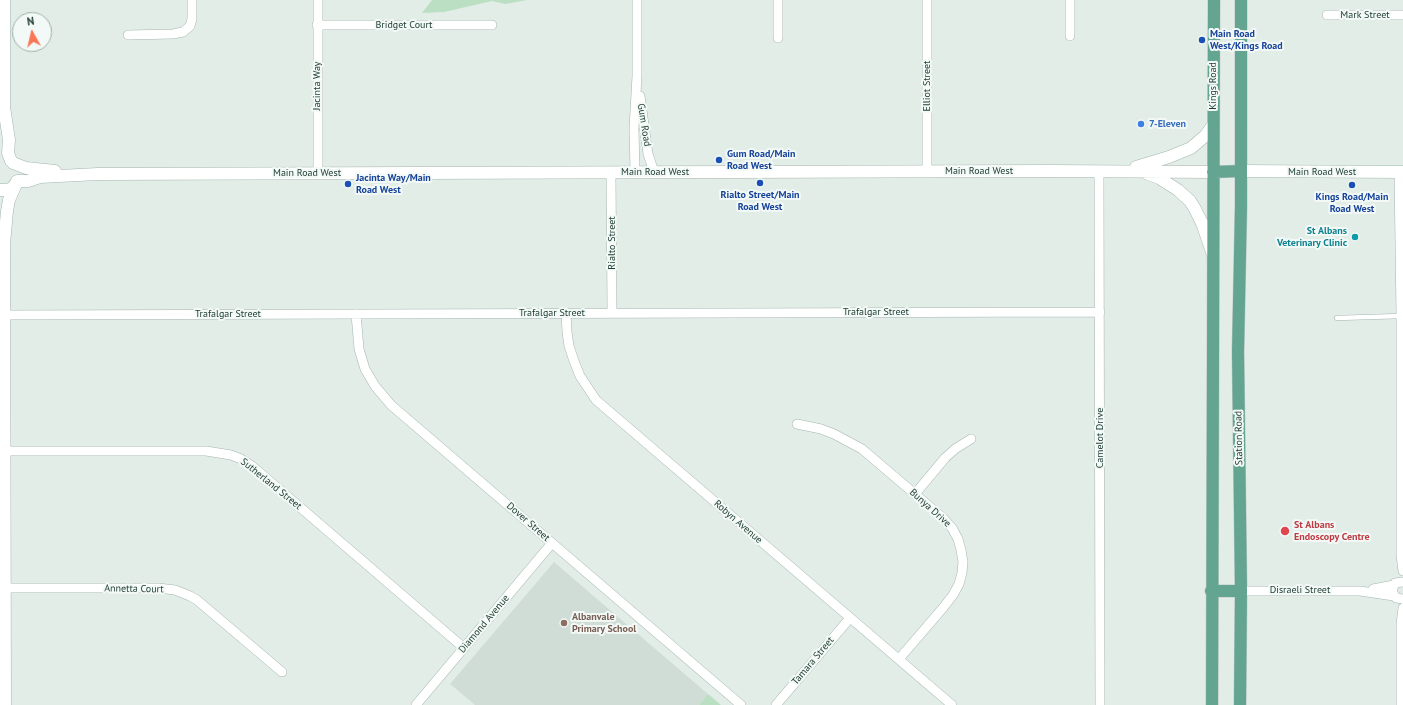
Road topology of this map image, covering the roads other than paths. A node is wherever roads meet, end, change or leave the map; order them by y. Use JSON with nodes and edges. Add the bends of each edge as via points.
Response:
{"nodes":[{"id":1,"x":4,"y":0,"type":"edge"},
{"id":2,"x":192,"y":0,"type":"edge"},
{"id":3,"x":318,"y":0,"type":"edge"},
{"id":4,"x":637,"y":0,"type":"edge"},
{"id":5,"x":778,"y":0,"type":"edge"},
{"id":6,"x":927,"y":0,"type":"edge"},
{"id":7,"x":1070,"y":0,"type":"edge"},
{"id":8,"x":1214,"y":0,"type":"edge"},
{"id":9,"x":1241,"y":0,"type":"edge"},
{"id":10,"x":1327,"y":15,"type":"dead end"},
{"id":11,"x":1403,"y":15,"type":"edge"},
{"id":12,"x":492,"y":25,"type":"dead end"},
{"id":13,"x":317,"y":26,"type":"junction"},
{"id":14,"x":128,"y":35,"type":"dead end"},
{"id":15,"x":1070,"y":36,"type":"dead end"},
{"id":16,"x":778,"y":38,"type":"dead end"},
{"id":17,"x":2,"y":43,"type":"edge"},
{"id":18,"x":637,"y":76,"type":"junction"},
{"id":19,"x":4,"y":107,"type":"junction"},
{"id":20,"x":1213,"y":125,"type":"junction"},
{"id":21,"x":0,"y":138,"type":"edge"},
{"id":22,"x":8,"y":161,"type":"edge"},
{"id":23,"x":1100,"y":171,"type":"junction"},
{"id":24,"x":1116,"y":171,"type":"junction"},
{"id":25,"x":1142,"y":171,"type":"junction"},
{"id":26,"x":1241,"y":171,"type":"junction"},
{"id":27,"x":635,"y":172,"type":"junction"},
{"id":28,"x":654,"y":172,"type":"junction"},
{"id":29,"x":927,"y":172,"type":"junction"},
{"id":30,"x":1213,"y":172,"type":"junction"},
{"id":31,"x":1401,"y":172,"type":"edge"},
{"id":32,"x":318,"y":173,"type":"junction"},
{"id":33,"x":611,"y":173,"type":"junction"},
{"id":34,"x":98,"y":174,"type":"junction"},
{"id":35,"x":16,"y":182,"type":"junction"},
{"id":36,"x":0,"y":190,"type":"edge"},
{"id":37,"x":0,"y":211,"type":"edge"},
{"id":38,"x":4,"y":244,"type":"junction"},
{"id":39,"x":1212,"y":252,"type":"junction"},
{"id":40,"x":1100,"y":312,"type":"junction"},
{"id":41,"x":566,"y":313,"type":"junction"},
{"id":42,"x":612,"y":313,"type":"junction"},
{"id":43,"x":356,"y":314,"type":"junction"},
{"id":44,"x":4,"y":315,"type":"junction"},
{"id":45,"x":1401,"y":316,"type":"junction"},
{"id":46,"x":1337,"y":318,"type":"dead end"},
{"id":47,"x":797,"y":424,"type":"dead end"},
{"id":48,"x":971,"y":439,"type":"dead end"},
{"id":49,"x":5,"y":451,"type":"junction"},
{"id":50,"x":915,"y":494,"type":"junction"},
{"id":51,"x":552,"y":542,"type":"junction"},
{"id":52,"x":3,"y":553,"type":"edge"},
{"id":53,"x":1401,"y":556,"type":"junction"},
{"id":54,"x":1403,"y":571,"type":"edge"},
{"id":55,"x":1397,"y":583,"type":"edge"},
{"id":56,"x":5,"y":588,"type":"junction"},
{"id":57,"x":1211,"y":591,"type":"junction"},
{"id":58,"x":1241,"y":591,"type":"junction"},
{"id":59,"x":1360,"y":591,"type":"junction"},
{"id":60,"x":1398,"y":598,"type":"edge"},
{"id":61,"x":1403,"y":608,"type":"edge"},
{"id":62,"x":850,"y":618,"type":"junction"},
{"id":63,"x":1401,"y":624,"type":"junction"},
{"id":64,"x":464,"y":648,"type":"junction"},
{"id":65,"x":899,"y":659,"type":"junction"},
{"id":66,"x":282,"y":672,"type":"dead end"},
{"id":67,"x":3,"y":690,"type":"edge"},
{"id":68,"x":5,"y":705,"type":"edge"},
{"id":69,"x":416,"y":705,"type":"edge"},
{"id":70,"x":741,"y":705,"type":"edge"},
{"id":71,"x":776,"y":705,"type":"edge"},
{"id":72,"x":952,"y":705,"type":"edge"},
{"id":73,"x":1100,"y":705,"type":"edge"},
{"id":74,"x":1212,"y":705,"type":"edge"},
{"id":75,"x":1240,"y":705,"type":"edge"},
{"id":76,"x":1401,"y":705,"type":"edge"}],
"edges":[{"from":1,"to":17,"type":"street"},
{"from":2,"to":14,"type":"street","via":[[192,19],[190,26],[183,32]]},
{"from":3,"to":13,"type":"street","name":"Jacinta Way"},
{"from":4,"to":18,"type":"street","name":"Gum Road"},
{"from":5,"to":16,"type":"street"},
{"from":6,"to":29,"type":"street","name":"Elliot Street"},
{"from":7,"to":15,"type":"street"},
{"from":8,"to":20,"type":"main road","name":"Kings Road"},
{"from":9,"to":26,"type":"main road"},
{"from":10,"to":11,"type":"street","name":"Mark Street"},
{"from":12,"to":13,"type":"street","name":"Bridget Court"},
{"from":13,"to":32,"type":"street","name":"Jacinta Way"},
{"from":17,"to":19,"type":"street"},
{"from":18,"to":27,"type":"street","name":"Gum Road"},
{"from":18,"to":28,"type":"street","name":"Gum Road","via":[[648,154]]},
{"from":19,"to":21,"type":"street"},
{"from":19,"to":22,"type":"street","via":[[9,140]]},
{"from":20,"to":24,"type":"street","via":[[1199,142],[1182,152]]},
{"from":20,"to":30,"type":"main road","name":"Kings Road"},
{"from":22,"to":34,"type":"street","name":"Main Road West","via":[[26,168]]},
{"from":22,"to":35,"type":"street","via":[[18,172]]},
{"from":23,"to":24,"type":"street","name":"Main Road West"},
{"from":23,"to":29,"type":"street","name":"Main Road West"},
{"from":23,"to":40,"type":"street","name":"Camelot Drive"},
{"from":24,"to":25,"type":"street","name":"Main Road West"},
{"from":25,"to":30,"type":"street","name":"Main Road West"},
{"from":25,"to":39,"type":"street","via":[[1168,184],[1187,198],[1195,209]]},
{"from":26,"to":30,"type":"main road"},
{"from":26,"to":31,"type":"street","name":"Main Road West"},
{"from":26,"to":58,"type":"main road","name":"Station Road","via":[[1238,389]]},
{"from":27,"to":28,"type":"street","name":"Main Road West"},
{"from":27,"to":33,"type":"street","name":"Main Road West"},
{"from":28,"to":29,"type":"street","name":"Main Road West"},
{"from":30,"to":39,"type":"main road"},
{"from":31,"to":45,"type":"street"},
{"from":32,"to":33,"type":"street","name":"Main Road West"},
{"from":32,"to":34,"type":"street","name":"Main Road West"},
{"from":33,"to":42,"type":"street","name":"Rialto Street"},
{"from":34,"to":35,"type":"street","name":"Main Road West","via":[[40,177]]},
{"from":35,"to":36,"type":"street","name":"Main Road West","via":[[7,190]]},
{"from":35,"to":38,"type":"street","via":[[6,212]]},
{"from":37,"to":38,"type":"street"},
{"from":38,"to":44,"type":"street"},
{"from":39,"to":57,"type":"main road"},
{"from":40,"to":42,"type":"street","name":"Trafalgar Street"},
{"from":40,"to":73,"type":"street","name":"Camelot Drive"},
{"from":41,"to":42,"type":"street","name":"Trafalgar Street"},
{"from":41,"to":43,"type":"street","name":"Trafalgar Street"},
{"from":41,"to":62,"type":"street","name":"Robyn Avenue","via":[[568,339],[574,361],[580,376],[596,400]]},
{"from":43,"to":44,"type":"street","name":"Trafalgar Street"},
{"from":43,"to":51,"type":"street","name":"Dover Street","via":[[357,337],[362,359],[381,394]]},
{"from":44,"to":49,"type":"street"},
{"from":45,"to":46,"type":"lane"},
{"from":45,"to":53,"type":"street"},
{"from":47,"to":50,"type":"street","name":"Bunya Drive","via":[[821,429],[848,440]]},
{"from":48,"to":50,"type":"street","via":[[945,458]]},
{"from":49,"to":52,"type":"street"},
{"from":49,"to":64,"type":"street","name":"Sutherland Street","via":[[206,451],[242,459]]},
{"from":50,"to":65,"type":"street","name":"Bunya Drive","via":[[943,518],[958,538],[962,550],[962,573],[953,595]]},
{"from":51,"to":64,"type":"street","name":"Diamond Avenue"},
{"from":51,"to":70,"type":"street","name":"Dover Street"},
{"from":52,"to":56,"type":"street"},
{"from":53,"to":54,"type":"street"},
{"from":53,"to":55,"type":"street"},
{"from":55,"to":59,"type":"street","name":"Disraeli Street"},
{"from":55,"to":60,"type":"street","via":[[1392,591]]},
{"from":56,"to":66,"type":"street","name":"Annetta Court","via":[[175,590],[197,600]]},
{"from":56,"to":67,"type":"street"},
{"from":57,"to":58,"type":"main road"},
{"from":57,"to":74,"type":"main road"},
{"from":58,"to":59,"type":"street","name":"Disraeli Street"},
{"from":58,"to":75,"type":"main road","name":"Station Road"},
{"from":59,"to":60,"type":"street","name":"Disraeli Street"},
{"from":60,"to":63,"type":"street"},
{"from":61,"to":63,"type":"street"},
{"from":62,"to":65,"type":"street","name":"Robyn Avenue"},
{"from":62,"to":71,"type":"street","name":"Tamara Street"},
{"from":63,"to":76,"type":"street"},
{"from":64,"to":69,"type":"street","name":"Diamond Avenue"},
{"from":65,"to":72,"type":"street","name":"Robyn Avenue"},
{"from":67,"to":68,"type":"street"}]}
